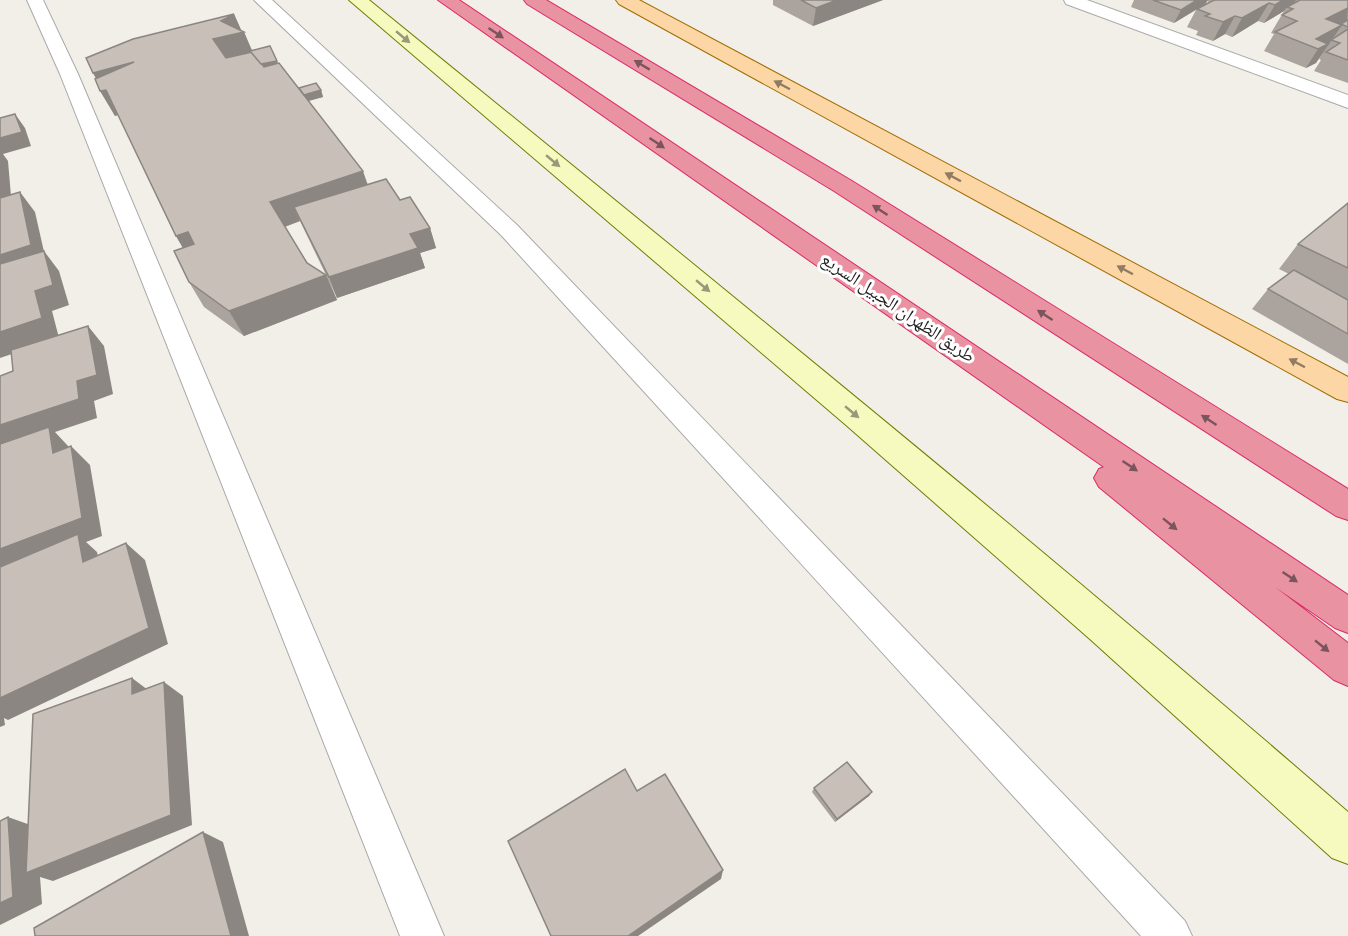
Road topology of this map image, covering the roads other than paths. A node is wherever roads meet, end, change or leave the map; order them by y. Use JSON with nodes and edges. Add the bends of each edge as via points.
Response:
{"nodes":[{"id":1,"x":35,"y":0,"type":"edge"},
{"id":2,"x":262,"y":0,"type":"edge"},
{"id":3,"x":357,"y":0,"type":"edge"},
{"id":4,"x":447,"y":0,"type":"edge"},
{"id":5,"x":534,"y":0,"type":"edge"},
{"id":6,"x":625,"y":0,"type":"edge"},
{"id":7,"x":1072,"y":0,"type":"edge"},
{"id":8,"x":1348,"y":102,"type":"edge"},
{"id":9,"x":894,"y":304,"type":"junction"},
{"id":10,"x":1348,"y":391,"type":"edge"},
{"id":11,"x":1242,"y":440,"type":"junction"},
{"id":12,"x":1348,"y":500,"type":"edge"},
{"id":13,"x":1348,"y":506,"type":"edge"},
{"id":14,"x":1348,"y":616,"type":"edge"},
{"id":15,"x":1348,"y":667,"type":"edge"},
{"id":16,"x":1348,"y":842,"type":"edge"},
{"id":17,"x":422,"y":936,"type":"edge"},
{"id":18,"x":1170,"y":936,"type":"edge"}],
"edges":[{"from":1,"to":17,"type":"street","via":[[69,74]]},
{"from":2,"to":18,"type":"street","via":[[509,230]]},
{"from":3,"to":16,"type":"main road","one_way":true,"via":[[689,274],[1171,684]]},
{"from":4,"to":9,"type":"highway","name":"طريق الظهران الجبيل السريع","one_way":true},
{"from":11,"to":5,"type":"highway","one_way":true,"via":[[843,186]]},
{"from":10,"to":6,"type":"main road","one_way":true},
{"from":7,"to":8,"type":"street"},
{"from":9,"to":14,"type":"highway","name":"طريق الظهران الجبيل السريع","one_way":true},
{"from":9,"to":15,"type":"highway","one_way":true},
{"from":11,"to":12,"type":"highway"},
{"from":11,"to":13,"type":"highway"}]}
